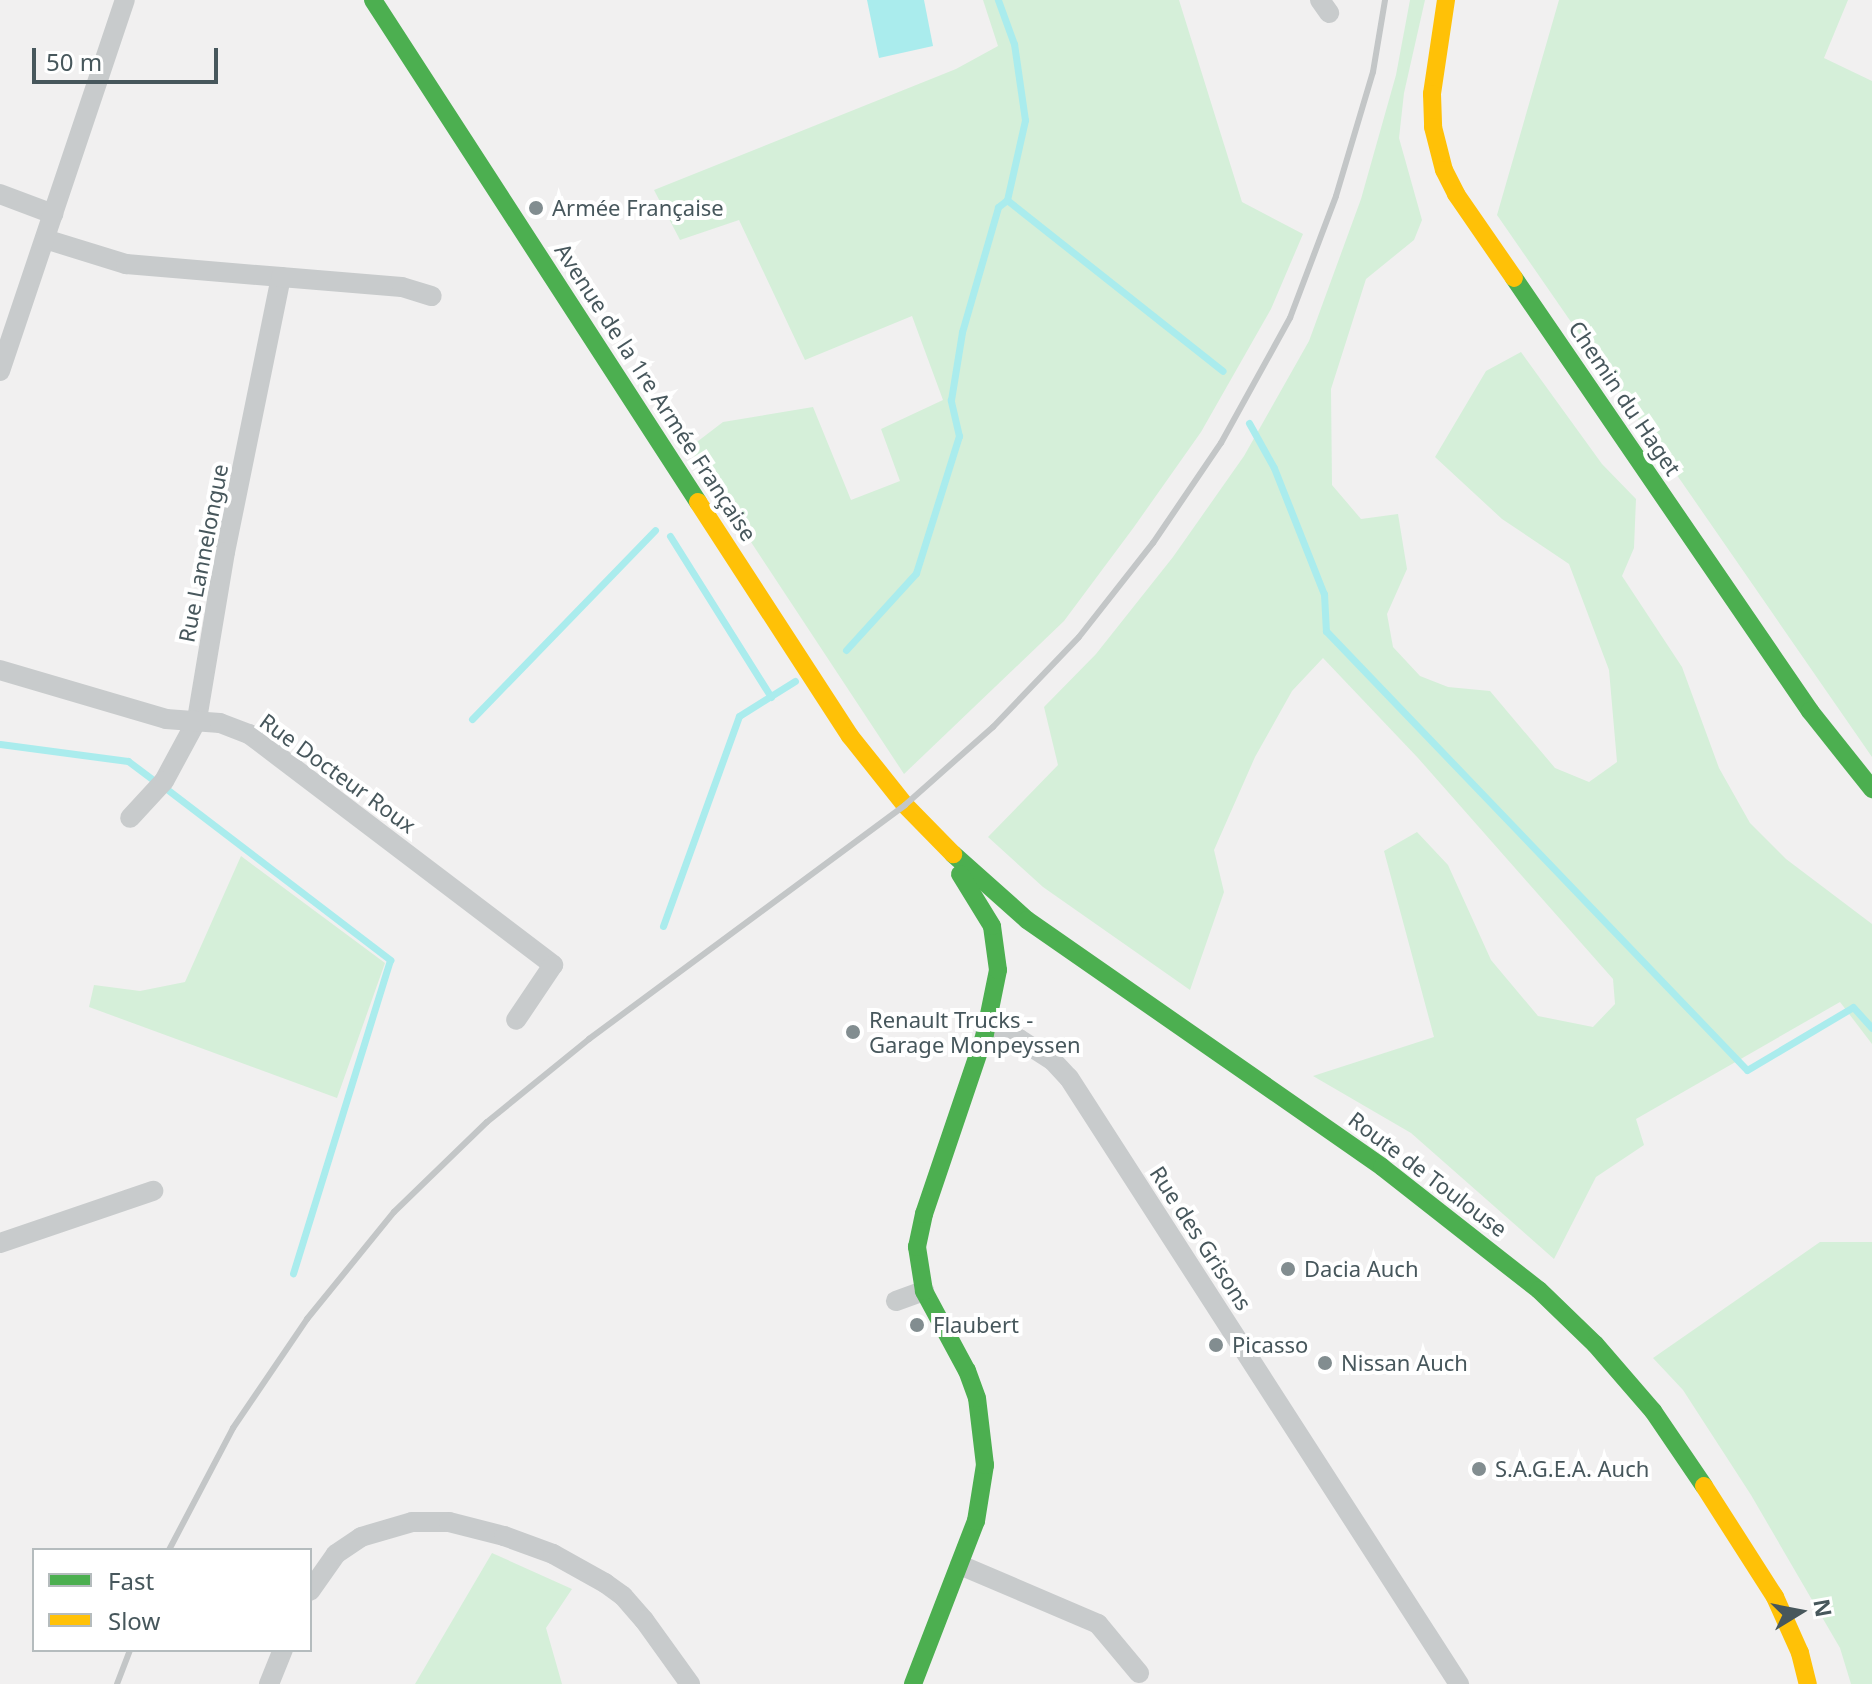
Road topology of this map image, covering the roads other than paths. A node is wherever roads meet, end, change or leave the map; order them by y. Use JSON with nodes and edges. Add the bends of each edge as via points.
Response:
{"nodes":[{"id":1,"x":125,"y":0,"type":"edge"},
{"id":2,"x":373,"y":0,"type":"edge"},
{"id":3,"x":1446,"y":0,"type":"edge"},
{"id":4,"x":0,"y":194,"type":"edge"},
{"id":5,"x":53,"y":214,"type":"junction"},
{"id":6,"x":45,"y":239,"type":"junction"},
{"id":7,"x":281,"y":277,"type":"junction"},
{"id":8,"x":432,"y":296,"type":"dead end"},
{"id":9,"x":0,"y":371,"type":"edge"},
{"id":10,"x":0,"y":670,"type":"edge"},
{"id":11,"x":197,"y":720,"type":"junction"},
{"id":12,"x":1872,"y":789,"type":"edge"},
{"id":13,"x":905,"y":805,"type":"joint"},
{"id":14,"x":130,"y":818,"type":"dead end"},
{"id":15,"x":939,"y":842,"type":"junction"},
{"id":16,"x":516,"y":1020,"type":"dead end"},
{"id":17,"x":985,"y":1034,"type":"junction"},
{"id":18,"x":153,"y":1191,"type":"dead end"},
{"id":19,"x":0,"y":1243,"type":"edge"},
{"id":20,"x":924,"y":1291,"type":"junction"},
{"id":21,"x":896,"y":1301,"type":"dead end"},
{"id":22,"x":960,"y":1565,"type":"junction"},
{"id":23,"x":312,"y":1588,"type":"edge"},
{"id":24,"x":282,"y":1652,"type":"edge"},
{"id":25,"x":1139,"y":1673,"type":"dead end"},
{"id":26,"x":269,"y":1684,"type":"edge"},
{"id":27,"x":690,"y":1684,"type":"edge"},
{"id":28,"x":913,"y":1684,"type":"edge"},
{"id":29,"x":1459,"y":1684,"type":"edge"},
{"id":30,"x":1808,"y":1684,"type":"edge"}],
"edges":[{"from":1,"to":5,"type":"street"},
{"from":2,"to":13,"type":"main road","name":"Avenue de la 1re Armée Française","via":[[850,736]]},
{"from":3,"to":12,"type":"main road","name":"Chemin du Haget","via":[[1432,94],[1433,127],[1456,194],[1810,711]]},
{"from":4,"to":5,"type":"street"},
{"from":5,"to":6,"type":"street"},
{"from":6,"to":7,"type":"street","via":[[126,264]]},
{"from":6,"to":9,"type":"street"},
{"from":7,"to":8,"type":"street","via":[[402,287]]},
{"from":7,"to":11,"type":"street","name":"Rue Lannelongue"},
{"from":10,"to":11,"type":"street","name":"Rue Docteur Roux","via":[[166,719]]},
{"from":11,"to":14,"type":"street","name":"Rue Lannelongue","via":[[164,781]]},
{"from":11,"to":16,"type":"street","name":"Rue Docteur Roux","via":[[249,734],[553,965]]},
{"from":13,"to":15,"type":"main road","name":"Route de Toulouse"},
{"from":15,"to":17,"type":"main road","via":[[992,926],[998,970]]},
{"from":15,"to":30,"type":"main road","name":"Route de Toulouse","via":[[1027,920],[1382,1167],[1539,1290],[1595,1344],[1653,1411],[1725,1517],[1775,1597]]},
{"from":17,"to":20,"type":"main road","via":[[924,1214],[917,1247]]},
{"from":17,"to":29,"type":"street","name":"Rue des Grisons","via":[[1019,1039],[1069,1078]]},
{"from":18,"to":19,"type":"street"},
{"from":20,"to":21,"type":"street"},
{"from":20,"to":22,"type":"main road","via":[[967,1371],[983,1424],[984,1483]]},
{"from":22,"to":25,"type":"street","via":[[1098,1624]]},
{"from":22,"to":28,"type":"main road"},
{"from":23,"to":27,"type":"street","via":[[336,1554],[361,1537],[412,1522],[449,1522],[553,1554],[605,1583],[644,1620]]},
{"from":24,"to":26,"type":"street"}]}
